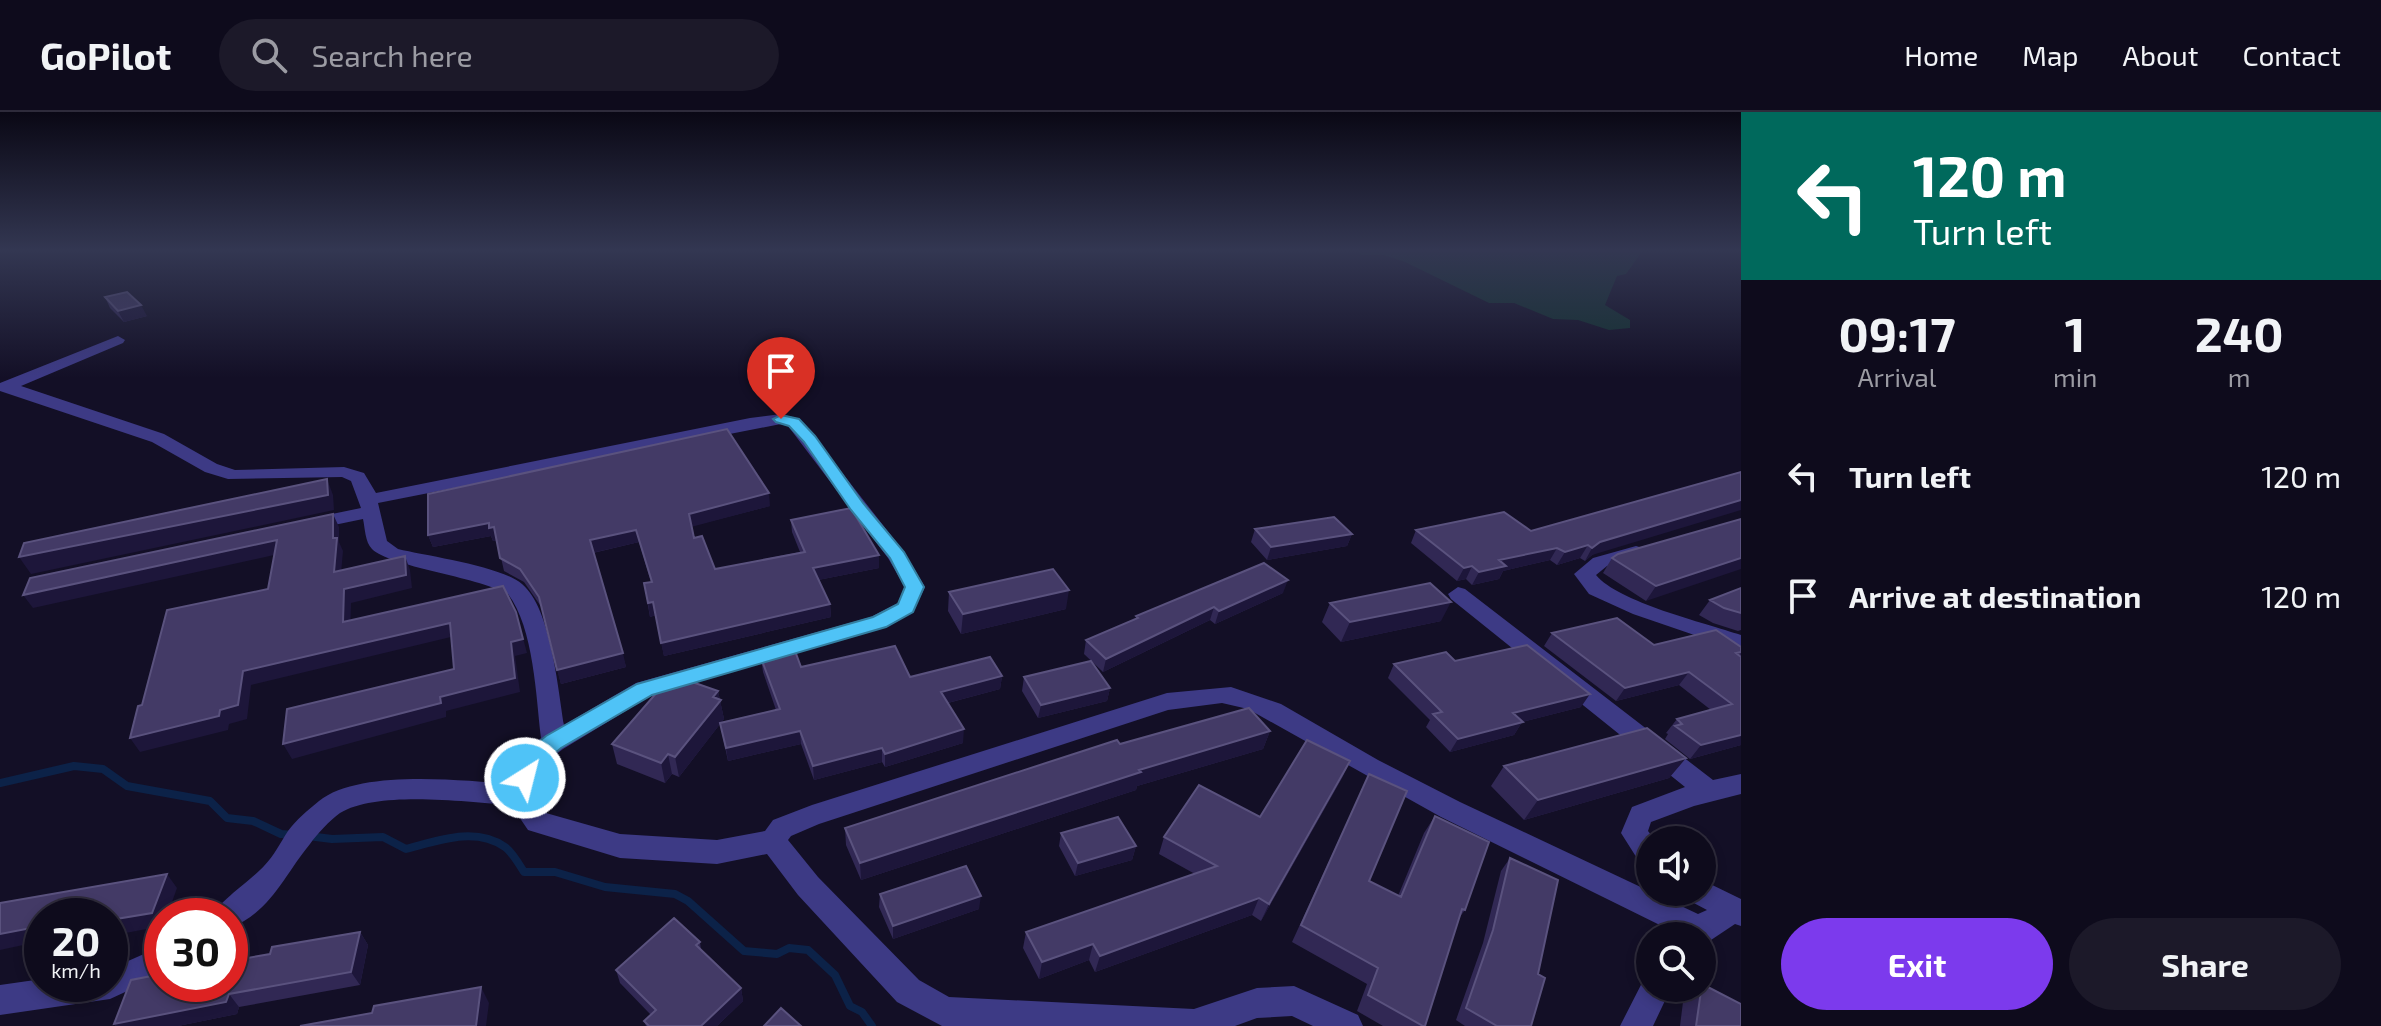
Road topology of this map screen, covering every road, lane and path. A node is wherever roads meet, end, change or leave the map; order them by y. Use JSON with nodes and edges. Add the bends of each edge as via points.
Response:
{"nodes":[{"id":1,"x":118,"y":340,"type":"dead end"},
{"id":2,"x":4,"y":387,"type":"edge"},
{"id":3,"x":368,"y":506,"type":"junction"},
{"id":4,"x":292,"y":528,"type":"edge"},
{"id":5,"x":1656,"y":546,"type":"edge"},
{"id":6,"x":1458,"y":594,"type":"dead end"},
{"id":7,"x":1741,"y":643,"type":"edge"},
{"id":8,"x":554,"y":742,"type":"junction"},
{"id":9,"x":1741,"y":784,"type":"edge"},
{"id":10,"x":1709,"y":792,"type":"junction"},
{"id":11,"x":519,"y":795,"type":"junction"},
{"id":12,"x":1637,"y":826,"type":"edge"},
{"id":13,"x":773,"y":841,"type":"junction"},
{"id":14,"x":248,"y":901,"type":"edge"},
{"id":15,"x":1716,"y":901,"type":"edge"},
{"id":16,"x":1736,"y":912,"type":"edge"},
{"id":17,"x":1676,"y":922,"type":"edge"},
{"id":18,"x":1716,"y":922,"type":"edge"},
{"id":19,"x":24,"y":997,"type":"edge"},
{"id":20,"x":0,"y":1000,"type":"edge"},
{"id":21,"x":1649,"y":1002,"type":"edge"},
{"id":22,"x":1347,"y":1026,"type":"edge"},
{"id":23,"x":1636,"y":1026,"type":"edge"}],
"edges":[{"from":1,"to":2,"type":"street"},
{"from":2,"to":3,"type":"street","via":[[158,438],[234,475],[344,472],[358,477]]},
{"from":3,"to":4,"type":"street"},
{"from":3,"to":8,"type":"street","via":[[378,544],[391,553],[517,590],[529,610]]},
{"from":3,"to":8,"type":"street","via":[[781,419],[794,422],[809,439],[915,587],[906,607],[879,622],[644,689]]},
{"from":5,"to":7,"type":"street","via":[[1600,562],[1584,574],[1596,589],[1640,609]]},
{"from":6,"to":10,"type":"street"},
{"from":8,"to":11,"type":"street","via":[[530,761]]},
{"from":9,"to":10,"type":"street"},
{"from":10,"to":12,"type":"street","via":[[1641,815]]},
{"from":11,"to":13,"type":"street","via":[[537,822],[620,846],[717,852]]},
{"from":11,"to":14,"type":"street","via":[[372,791],[331,806]]},
{"from":13,"to":17,"type":"street","via":[[782,828],[812,816],[1167,702],[1211,694],[1266,708],[1424,795]]},
{"from":13,"to":22,"type":"street","via":[[808,886],[908,991],[946,1012],[1194,1025],[1257,1003],[1294,1001]]},
{"from":15,"to":16,"type":"street"},
{"from":16,"to":18,"type":"street"},
{"from":19,"to":20,"type":"street"},
{"from":21,"to":23,"type":"street"}]}
